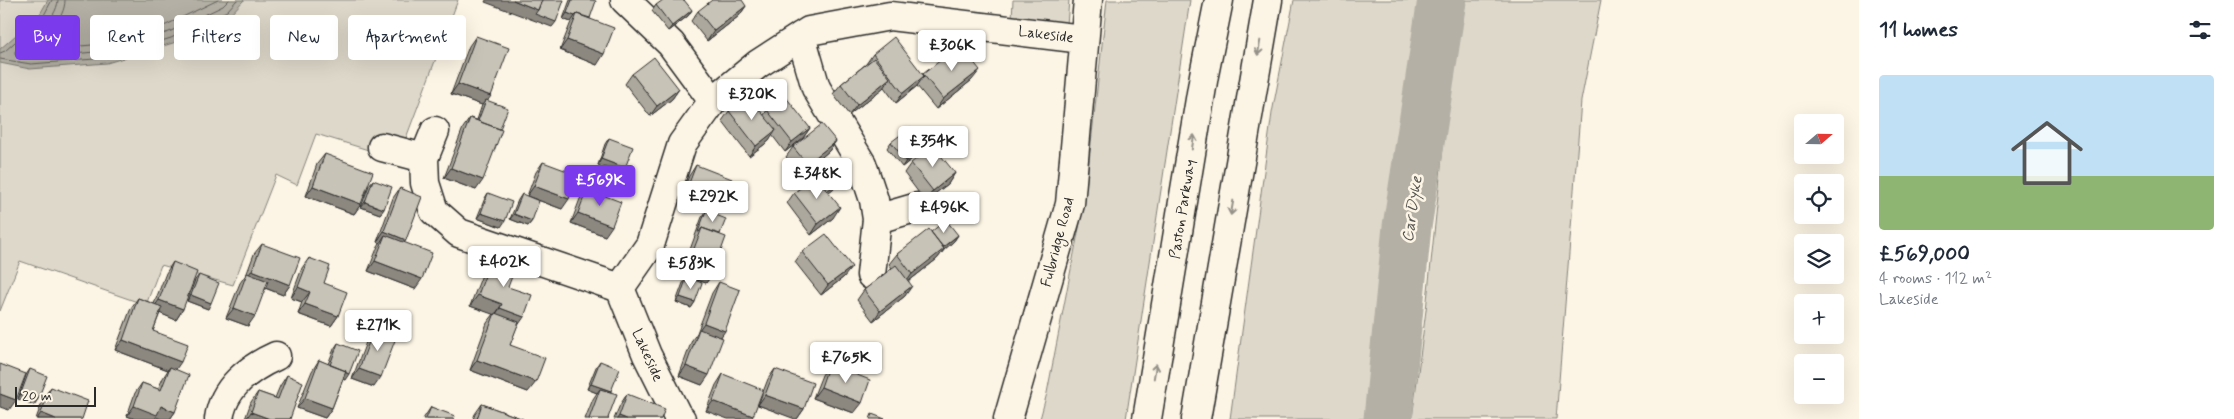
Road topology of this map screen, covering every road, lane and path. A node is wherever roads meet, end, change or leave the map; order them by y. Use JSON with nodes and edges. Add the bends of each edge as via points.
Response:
{"nodes":[{"id":1,"x":625,"y":0,"type":"edge"},
{"id":2,"x":1088,"y":0,"type":"edge"},
{"id":3,"x":1219,"y":0,"type":"edge"},
{"id":4,"x":1268,"y":0,"type":"edge"},
{"id":5,"x":890,"y":8,"type":"edge"},
{"id":6,"x":801,"y":36,"type":"junction"},
{"id":7,"x":1083,"y":39,"type":"junction"},
{"id":8,"x":713,"y":101,"type":"junction"},
{"id":9,"x":435,"y":131,"type":"dead end"},
{"id":10,"x":382,"y":147,"type":"dead end"},
{"id":11,"x":424,"y":158,"type":"junction"},
{"id":12,"x":918,"y":207,"type":"dead end"},
{"id":13,"x":877,"y":219,"type":"junction"},
{"id":14,"x":871,"y":275,"type":"dead end"},
{"id":15,"x":620,"y":288,"type":"junction"},
{"id":16,"x":276,"y":356,"type":"dead end"},
{"id":17,"x":219,"y":419,"type":"edge"},
{"id":18,"x":681,"y":419,"type":"edge"},
{"id":19,"x":1008,"y":419,"type":"edge"},
{"id":20,"x":1147,"y":419,"type":"edge"},
{"id":21,"x":1196,"y":419,"type":"edge"}],
"edges":[{"from":1,"to":8,"type":"main road","via":[[671,44]]},
{"from":2,"to":7,"type":"main road","name":"Fulbridge Road"},
{"from":20,"to":3,"type":"main road","name":"Paston Parkway","one_way":true},
{"from":4,"to":21,"type":"main road","one_way":true},
{"from":5,"to":6,"type":"main road","name":"Lakeside","via":[[808,31]]},
{"from":5,"to":7,"type":"main road","name":"Lakeside"},
{"from":6,"to":8,"type":"main road","name":"Lakeside","via":[[758,64]]},
{"from":6,"to":13,"type":"main road","via":[[816,88],[862,164]]},
{"from":7,"to":19,"type":"main road","name":"Fulbridge Road","via":[[1070,204]]},
{"from":8,"to":15,"type":"main road","name":"Lakeside","via":[[682,144],[650,246]]},
{"from":9,"to":11,"type":"main road"},
{"from":10,"to":11,"type":"main road"},
{"from":11,"to":15,"type":"main road","via":[[424,183],[434,211],[459,233]]},
{"from":12,"to":13,"type":"main road"},
{"from":13,"to":14,"type":"main road"},
{"from":15,"to":18,"type":"main road","name":"Lakeside","via":[[647,355]]},
{"from":16,"to":17,"type":"main road","via":[[256,365],[234,384],[220,406]]}]}
